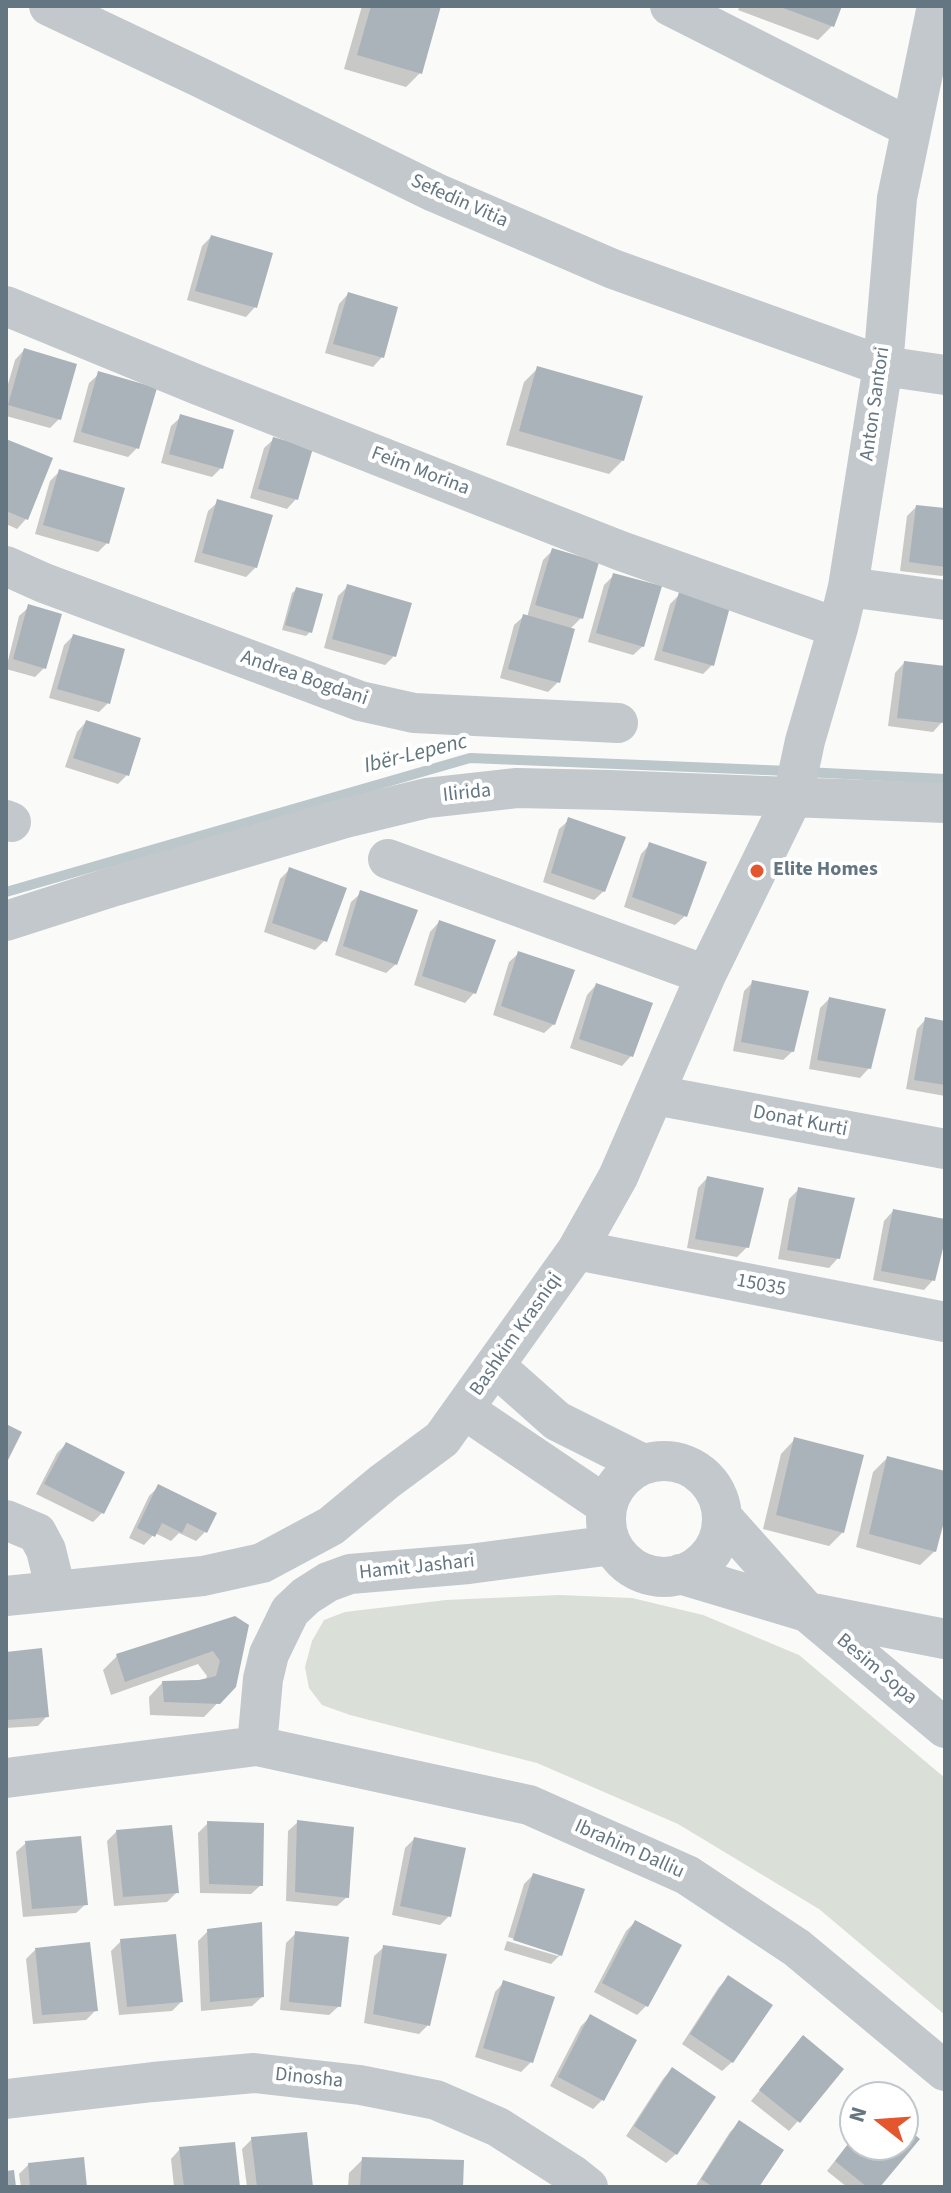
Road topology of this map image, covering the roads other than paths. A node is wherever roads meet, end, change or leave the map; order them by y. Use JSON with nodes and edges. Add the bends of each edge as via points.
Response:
{"nodes":[{"id":1,"x":49,"y":6,"type":"edge"},
{"id":2,"x":670,"y":6,"type":"edge"},
{"id":3,"x":937,"y":6,"type":"edge"},
{"id":4,"x":911,"y":128,"type":"junction"},
{"id":5,"x":6,"y":306,"type":"edge"},
{"id":6,"x":883,"y":366,"type":"junction"},
{"id":7,"x":945,"y":375,"type":"edge"},
{"id":8,"x":6,"y":566,"type":"edge"},
{"id":9,"x":848,"y":587,"type":"junction"},
{"id":10,"x":945,"y":600,"type":"edge"},
{"id":11,"x":838,"y":628,"type":"junction"},
{"id":12,"x":618,"y":723,"type":"dead end"},
{"id":13,"x":793,"y":797,"type":"junction"},
{"id":14,"x":945,"y":803,"type":"edge"},
{"id":15,"x":388,"y":859,"type":"dead end"},
{"id":16,"x":6,"y":921,"type":"edge"},
{"id":17,"x":706,"y":975,"type":"junction"},
{"id":18,"x":655,"y":1095,"type":"junction"},
{"id":19,"x":945,"y":1149,"type":"edge"},
{"id":20,"x":577,"y":1250,"type":"junction"},
{"id":21,"x":945,"y":1322,"type":"edge"},
{"id":22,"x":495,"y":1366,"type":"junction"},
{"id":23,"x":465,"y":1410,"type":"junction"},
{"id":24,"x":643,"y":1464,"type":"junction"},
{"id":25,"x":607,"y":1506,"type":"junction"},
{"id":26,"x":722,"y":1517,"type":"junction"},
{"id":27,"x":6,"y":1520,"type":"edge"},
{"id":28,"x":612,"y":1545,"type":"junction"},
{"id":29,"x":680,"y":1574,"type":"junction"},
{"id":30,"x":56,"y":1591,"type":"junction"},
{"id":31,"x":6,"y":1596,"type":"edge"},
{"id":32,"x":807,"y":1612,"type":"junction"},
{"id":33,"x":945,"y":1639,"type":"edge"},
{"id":34,"x":945,"y":1728,"type":"edge"},
{"id":35,"x":257,"y":1746,"type":"junction"},
{"id":36,"x":6,"y":1778,"type":"edge"},
{"id":37,"x":945,"y":2071,"type":"edge"},
{"id":38,"x":6,"y":2099,"type":"edge"},
{"id":39,"x":588,"y":2187,"type":"edge"}],
"edges":[{"from":1,"to":6,"type":"street","name":"Sefedin Vitia","via":[[448,198],[613,269]]},
{"from":2,"to":4,"type":"street"},
{"from":3,"to":4,"type":"street","name":"Anton Santori"},
{"from":4,"to":6,"type":"street","name":"Anton Santori","via":[[897,198]]},
{"from":5,"to":11,"type":"street","name":"Feim Morina","via":[[621,551]]},
{"from":6,"to":7,"type":"street","name":"Sefedin Vitia"},
{"from":6,"to":9,"type":"street","name":"Anton Santori"},
{"from":8,"to":12,"type":"street","name":"Andrea Bogdani","via":[[360,701],[414,713]]},
{"from":9,"to":10,"type":"street"},
{"from":9,"to":11,"type":"street","name":"Anton Santori"},
{"from":11,"to":13,"type":"street","name":"Anton Santori"},
{"from":13,"to":14,"type":"street","name":"Ilirida"},
{"from":13,"to":16,"type":"street","name":"Ilirida","via":[[517,788],[427,798]]},
{"from":13,"to":17,"type":"street","name":"Bashkim Krasniqi"},
{"from":15,"to":17,"type":"street"},
{"from":17,"to":18,"type":"street","name":"Bashkim Krasniqi"},
{"from":18,"to":19,"type":"street","name":"Donat Kurti"},
{"from":18,"to":20,"type":"street","name":"Bashkim Krasniqi"},
{"from":20,"to":21,"type":"street","name":"15035"},
{"from":20,"to":22,"type":"street","name":"Bashkim Krasniqi"},
{"from":22,"to":23,"type":"street","name":"Bashkim Krasniqi"},
{"from":22,"to":24,"type":"street","name":"Besim Sopa","via":[[557,1421]]},
{"from":23,"to":25,"type":"street"},
{"from":23,"to":30,"type":"street","name":"Bashkim Krasniqi","via":[[442,1439],[331,1526],[262,1563],[203,1576]]},
{"from":24,"to":25,"type":"street","via":[[615,1487]]},
{"from":24,"to":26,"type":"street","name":"Besim Sopa","via":[[679,1462],[696,1470],[714,1491]]},
{"from":25,"to":28,"type":"street"},
{"from":26,"to":29,"type":"street","via":[[712,1552]]},
{"from":26,"to":32,"type":"street","name":"Besim Sopa"},
{"from":27,"to":30,"type":"street","via":[[37,1533]]},
{"from":28,"to":29,"type":"street","name":"Besim Sopa","via":[[641,1572],[660,1577]]},
{"from":28,"to":35,"type":"street","name":"Hamit Jashari","via":[[350,1574],[328,1582],[290,1611],[269,1654]]},
{"from":29,"to":32,"type":"street","name":"Besim Sopa"},
{"from":30,"to":31,"type":"street","name":"Bashkim Krasniqi"},
{"from":32,"to":33,"type":"street","name":"Besim Sopa"},
{"from":32,"to":34,"type":"street","name":"Besim Sopa"},
{"from":35,"to":36,"type":"street"},
{"from":35,"to":37,"type":"street","name":"Ibrahim Dalliu","via":[[529,1805],[687,1875],[797,1948]]},
{"from":38,"to":39,"type":"street","name":"Dinosha","via":[[254,2073],[360,2085],[436,2100],[498,2127]]}]}
